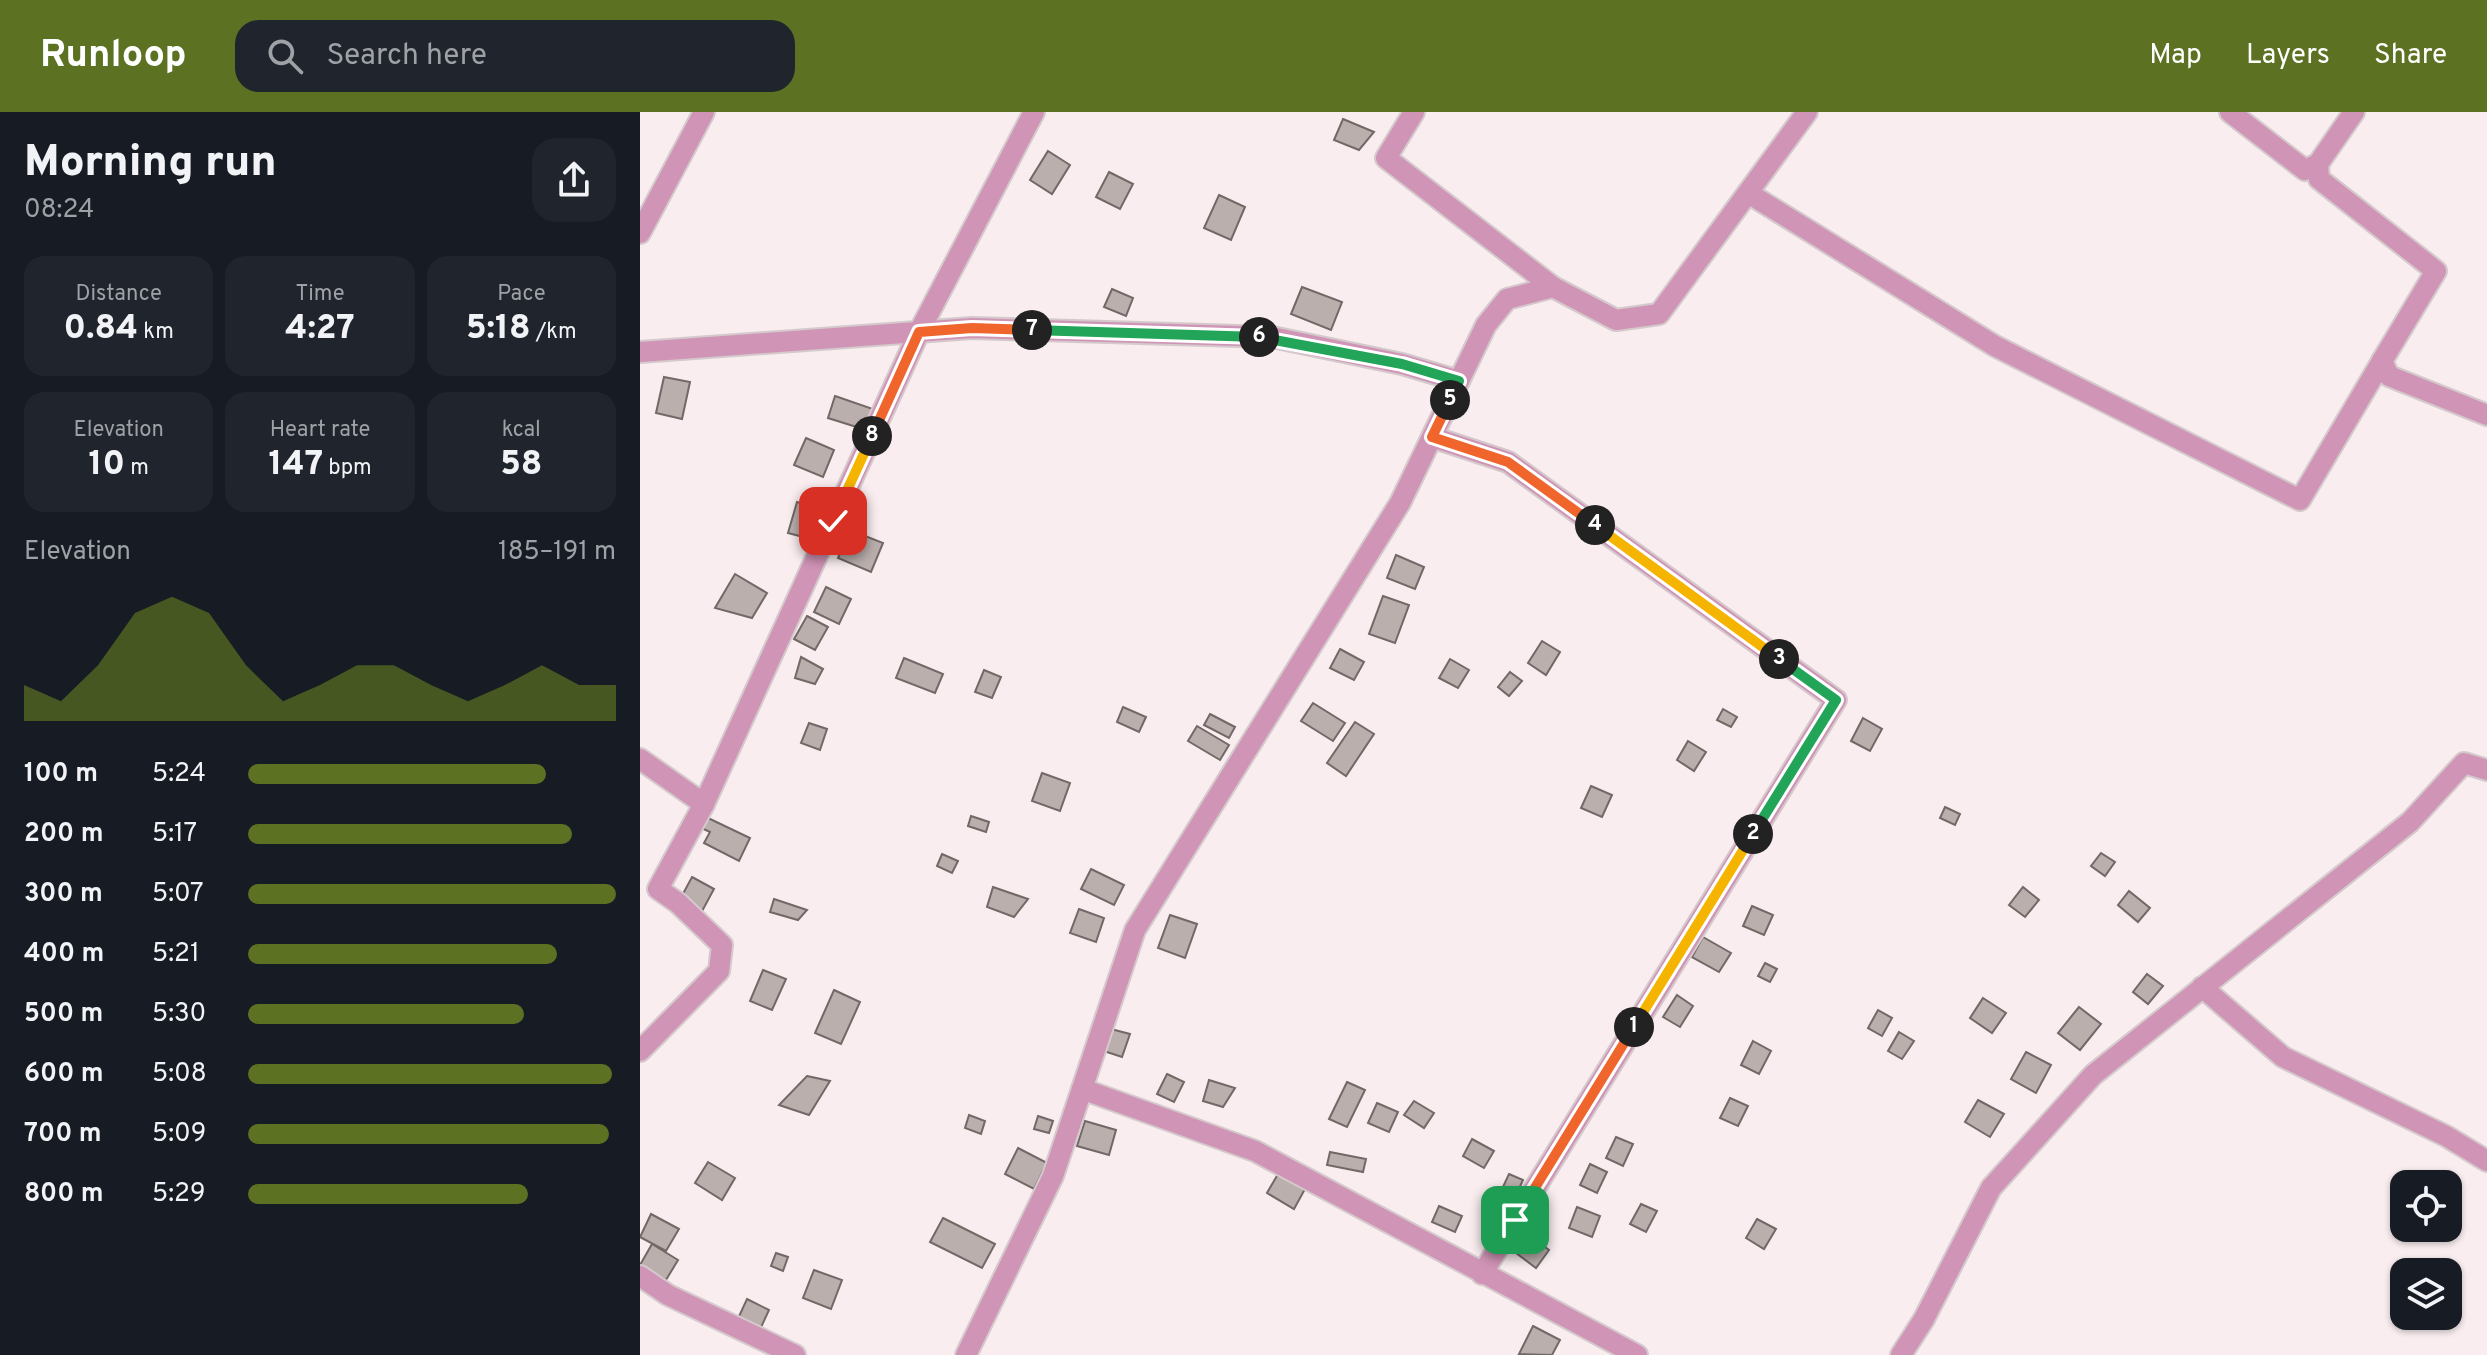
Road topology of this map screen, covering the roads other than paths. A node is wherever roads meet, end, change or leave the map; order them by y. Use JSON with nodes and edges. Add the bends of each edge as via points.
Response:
{"nodes":[{"id":1,"x":704,"y":112,"type":"edge"},
{"id":2,"x":1034,"y":112,"type":"edge"},
{"id":3,"x":1414,"y":112,"type":"edge"},
{"id":4,"x":1807,"y":112,"type":"edge"},
{"id":5,"x":2230,"y":112,"type":"edge"},
{"id":6,"x":2354,"y":112,"type":"edge"},
{"id":7,"x":2318,"y":164,"type":"junction"},
{"id":8,"x":1748,"y":193,"type":"junction"},
{"id":9,"x":640,"y":233,"type":"edge"},
{"id":10,"x":1553,"y":287,"type":"junction"},
{"id":11,"x":919,"y":332,"type":"junction"},
{"id":12,"x":640,"y":352,"type":"edge"},
{"id":13,"x":2382,"y":361,"type":"junction"},
{"id":14,"x":1459,"y":381,"type":"junction"},
{"id":15,"x":2487,"y":415,"type":"edge"},
{"id":16,"x":1432,"y":437,"type":"junction"},
{"id":17,"x":640,"y":759,"type":"edge"},
{"id":18,"x":2487,"y":770,"type":"edge"},
{"id":19,"x":704,"y":804,"type":"junction"},
{"id":20,"x":2202,"y":987,"type":"junction"},
{"id":21,"x":640,"y":1051,"type":"edge"},
{"id":22,"x":1082,"y":1089,"type":"junction"},
{"id":23,"x":2487,"y":1161,"type":"edge"},
{"id":24,"x":1482,"y":1274,"type":"junction"},
{"id":25,"x":640,"y":1276,"type":"edge"},
{"id":26,"x":795,"y":1355,"type":"edge"},
{"id":27,"x":966,"y":1355,"type":"edge"},
{"id":28,"x":1637,"y":1355,"type":"edge"},
{"id":29,"x":1901,"y":1355,"type":"edge"}],
"edges":[{"from":1,"to":9,"type":"street"},
{"from":2,"to":11,"type":"street"},
{"from":3,"to":10,"type":"street","via":[[1386,158]]},
{"from":4,"to":8,"type":"street"},
{"from":5,"to":7,"type":"street","via":[[2305,170]]},
{"from":6,"to":7,"type":"street"},
{"from":7,"to":13,"type":"street","via":[[2319,179],[2436,271]]},
{"from":8,"to":10,"type":"street","via":[[1659,314],[1616,320]]},
{"from":8,"to":13,"type":"street","via":[[1995,346],[2300,500]]},
{"from":10,"to":14,"type":"street","via":[[1507,299],[1486,325]]},
{"from":11,"to":12,"type":"street"},
{"from":11,"to":14,"type":"street","via":[[972,328],[1272,337]]},
{"from":11,"to":19,"type":"street"},
{"from":13,"to":15,"type":"street","via":[[2389,376]]},
{"from":14,"to":16,"type":"street"},
{"from":16,"to":22,"type":"street","via":[[1400,503],[1135,930]]},
{"from":16,"to":24,"type":"street","via":[[1508,462],[1836,700]]},
{"from":17,"to":19,"type":"street"},
{"from":18,"to":20,"type":"street","via":[[2464,763],[2410,822]]},
{"from":19,"to":21,"type":"street","via":[[658,889],[722,945],[719,971]]},
{"from":20,"to":23,"type":"street","via":[[2283,1057]]},
{"from":20,"to":29,"type":"street","via":[[2093,1075],[1991,1188]]},
{"from":22,"to":24,"type":"street","via":[[1255,1151]]},
{"from":22,"to":27,"type":"street","via":[[1053,1176]]},
{"from":24,"to":28,"type":"street"},
{"from":25,"to":26,"type":"street","via":[[668,1295]]}]}
